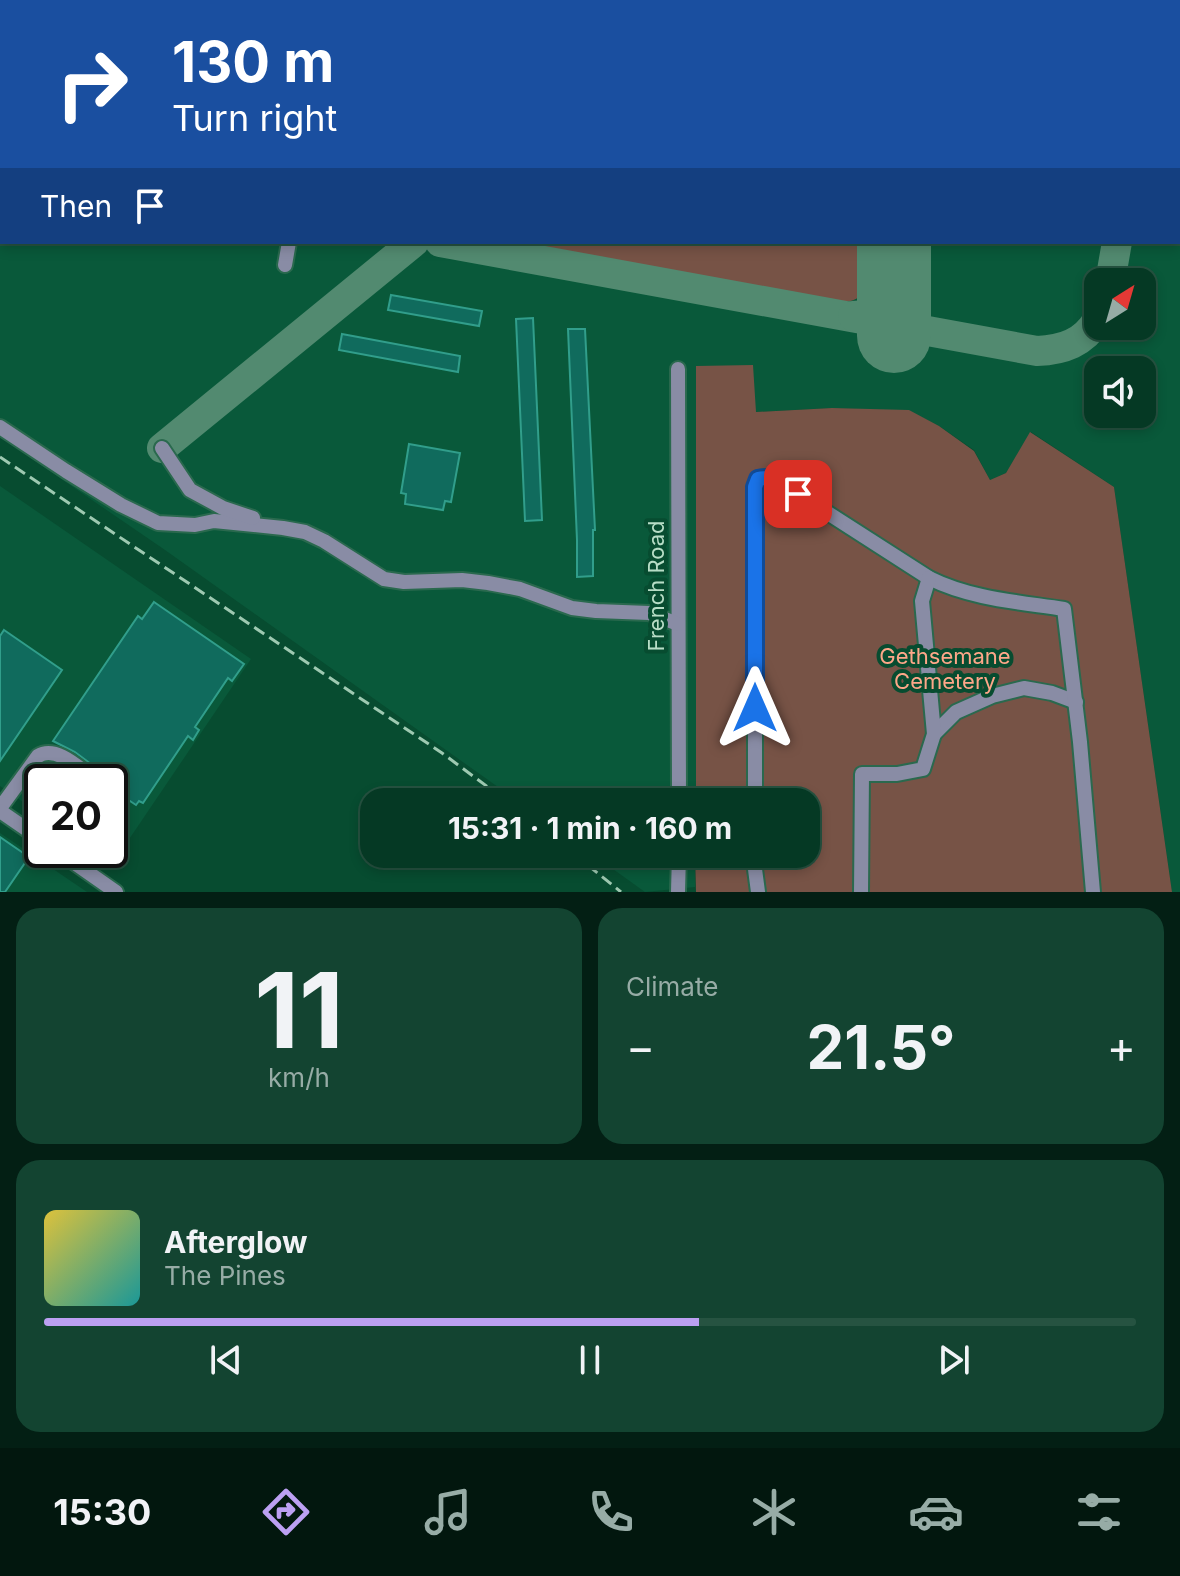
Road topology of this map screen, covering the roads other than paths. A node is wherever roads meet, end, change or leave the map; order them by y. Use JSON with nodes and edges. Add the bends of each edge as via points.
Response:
{"nodes":[{"id":1,"x":289,"y":244,"type":"edge"},
{"id":2,"x":285,"y":265,"type":"dead end"},
{"id":3,"x":678,"y":369,"type":"dead end"},
{"id":4,"x":0,"y":427,"type":"edge"},
{"id":5,"x":162,"y":448,"type":"dead end"},
{"id":6,"x":283,"y":528,"type":"junction"},
{"id":7,"x":929,"y":578,"type":"junction"},
{"id":8,"x":678,"y":624,"type":"junction"},
{"id":9,"x":1076,"y":702,"type":"junction"},
{"id":10,"x":934,"y":734,"type":"junction"},
{"id":11,"x":32,"y":764,"type":"edge"},
{"id":12,"x":72,"y":764,"type":"edge"},
{"id":13,"x":24,"y":776,"type":"edge"},
{"id":14,"x":679,"y":788,"type":"edge"},
{"id":15,"x":755,"y":788,"type":"edge"},
{"id":16,"x":0,"y":810,"type":"edge"},
{"id":17,"x":24,"y":827,"type":"edge"},
{"id":18,"x":87,"y":868,"type":"edge"},
{"id":19,"x":679,"y":868,"type":"edge"},
{"id":20,"x":755,"y":868,"type":"edge"},
{"id":21,"x":116,"y":892,"type":"edge"},
{"id":22,"x":678,"y":892,"type":"edge"},
{"id":23,"x":758,"y":892,"type":"edge"},
{"id":24,"x":861,"y":892,"type":"edge"},
{"id":25,"x":1093,"y":892,"type":"edge"}],
"edges":[{"from":1,"to":2,"type":"street"},
{"from":3,"to":8,"type":"street","name":"French Road"},
{"from":4,"to":6,"type":"street","via":[[158,523],[214,521]]},
{"from":5,"to":6,"type":"street","via":[[190,490],[223,508]]},
{"from":6,"to":8,"type":"street","via":[[324,541],[384,579],[488,583],[572,608],[649,613]]},
{"from":7,"to":9,"type":"street","via":[[975,595],[1064,609]]},
{"from":7,"to":10,"type":"street","via":[[922,601]]},
{"from":7,"to":15,"type":"street","via":[[778,481],[758,479]]},
{"from":8,"to":14,"type":"street","name":"French Road"},
{"from":9,"to":10,"type":"street","via":[[1024,688],[956,712]]},
{"from":9,"to":25,"type":"street"},
{"from":10,"to":24,"type":"street","via":[[923,769],[862,774]]},
{"from":11,"to":12,"type":"street","via":[[43,752]]},
{"from":13,"to":16,"type":"street"},
{"from":16,"to":17,"type":"street"},
{"from":18,"to":21,"type":"street"},
{"from":19,"to":22,"type":"street"},
{"from":20,"to":23,"type":"street"}]}
